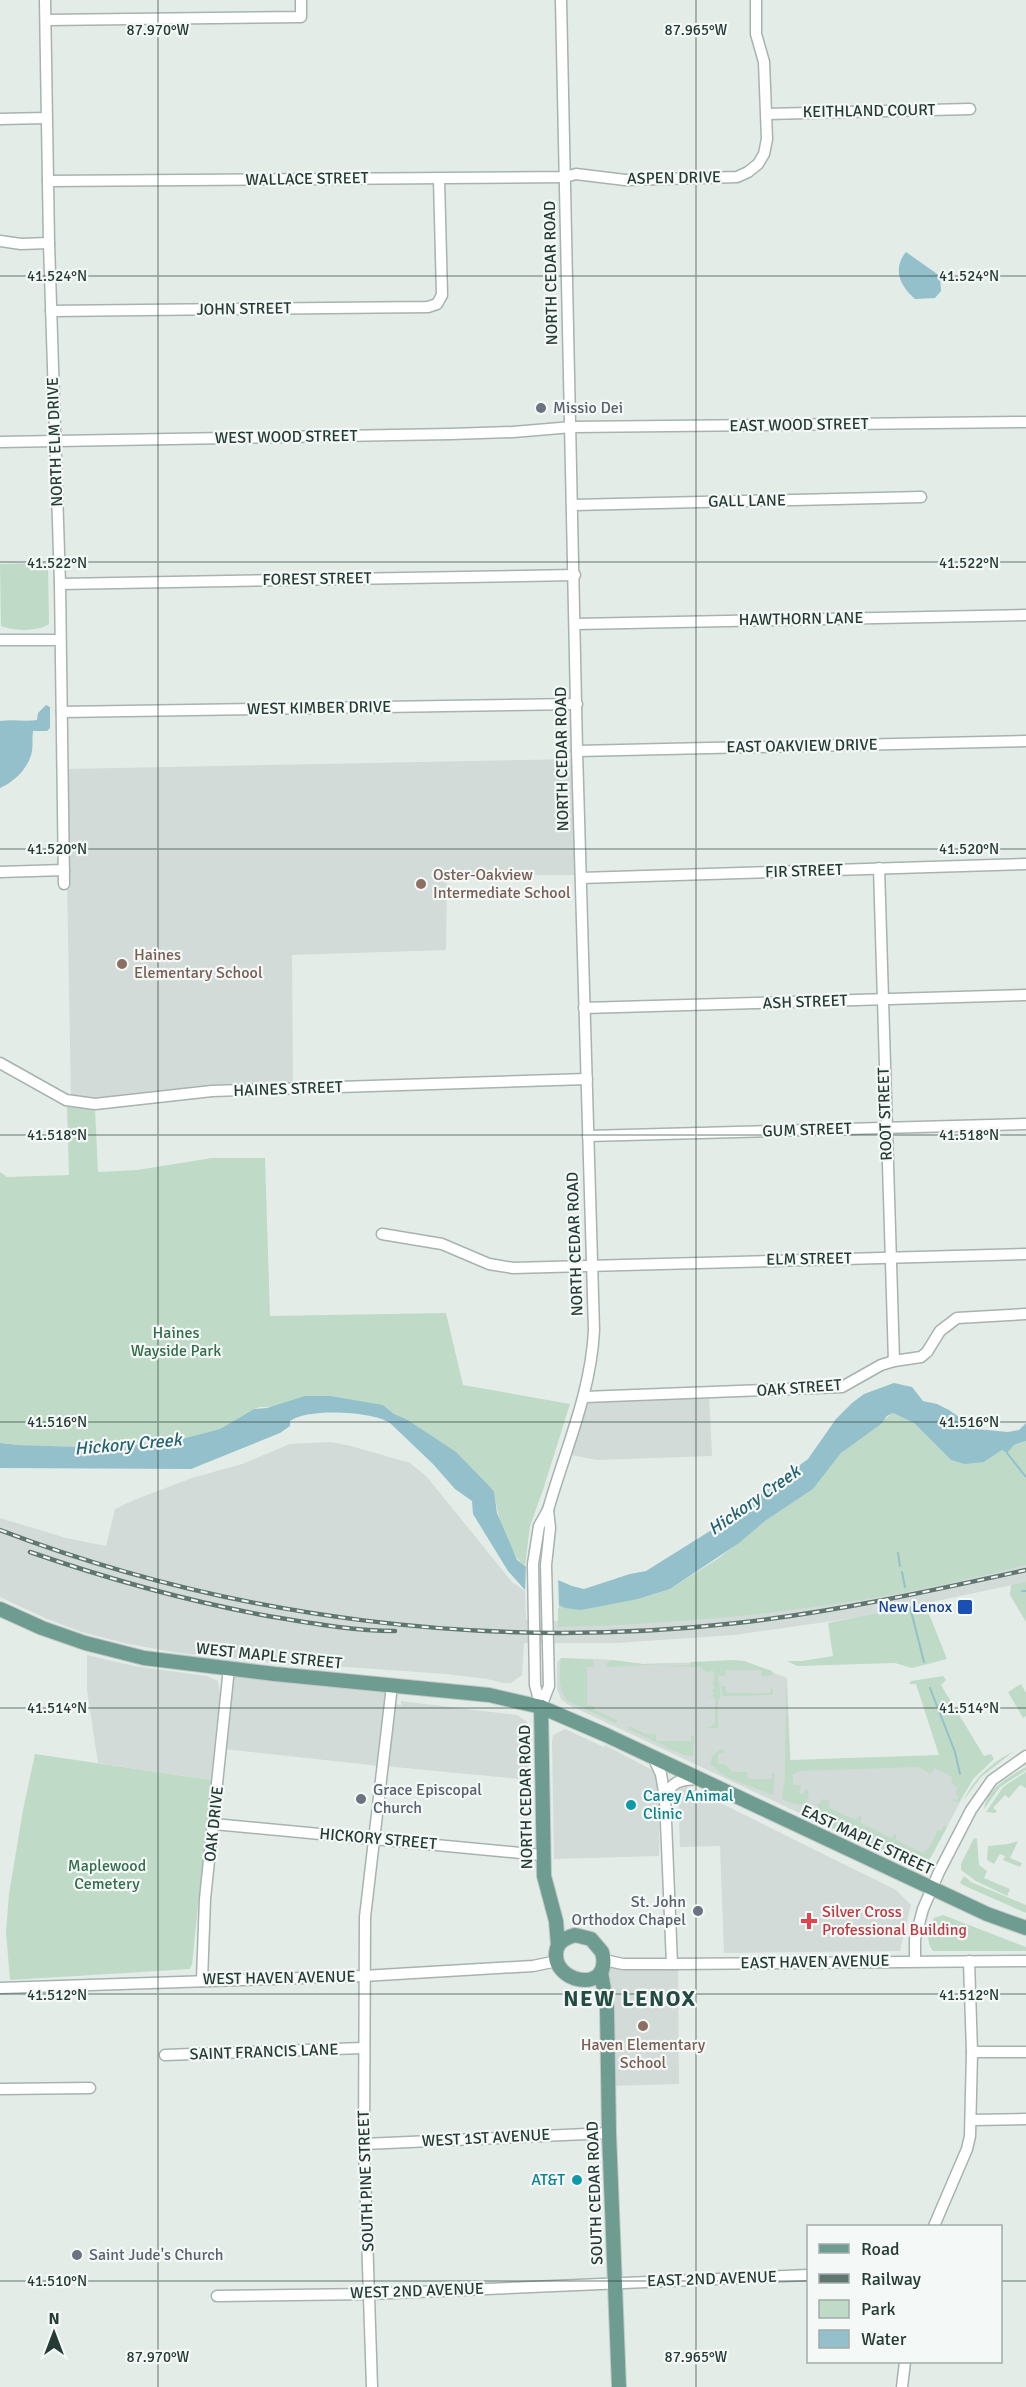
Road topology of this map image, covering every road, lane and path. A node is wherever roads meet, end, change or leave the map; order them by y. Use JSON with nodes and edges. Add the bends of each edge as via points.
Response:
{"nodes":[{"id":1,"x":45,"y":0,"type":"edge"},
{"id":2,"x":301,"y":0,"type":"edge"},
{"id":3,"x":561,"y":0,"type":"edge"},
{"id":4,"x":756,"y":0,"type":"edge"},
{"id":5,"x":46,"y":20,"type":"junction"},
{"id":6,"x":970,"y":109,"type":"dead end"},
{"id":7,"x":767,"y":114,"type":"junction"},
{"id":8,"x":46,"y":118,"type":"junction"},
{"id":9,"x":0,"y":119,"type":"edge"},
{"id":10,"x":565,"y":177,"type":"junction"},
{"id":11,"x":439,"y":179,"type":"junction"},
{"id":12,"x":48,"y":181,"type":"junction"},
{"id":13,"x":0,"y":241,"type":"edge"},
{"id":14,"x":49,"y":243,"type":"junction"},
{"id":15,"x":51,"y":311,"type":"junction"},
{"id":16,"x":1026,"y":422,"type":"edge"},
{"id":17,"x":572,"y":427,"type":"junction"},
{"id":18,"x":55,"y":441,"type":"junction"},
{"id":19,"x":0,"y":442,"type":"edge"},
{"id":20,"x":921,"y":497,"type":"dead end"},
{"id":21,"x":573,"y":505,"type":"junction"},
{"id":22,"x":575,"y":575,"type":"junction"},
{"id":23,"x":60,"y":584,"type":"junction"},
{"id":24,"x":1026,"y":615,"type":"edge"},
{"id":25,"x":576,"y":624,"type":"junction"},
{"id":26,"x":60,"y":639,"type":"junction"},
{"id":27,"x":0,"y":640,"type":"edge"},
{"id":28,"x":577,"y":704,"type":"junction"},
{"id":29,"x":62,"y":712,"type":"junction"},
{"id":30,"x":1026,"y":741,"type":"edge"},
{"id":31,"x":577,"y":751,"type":"junction"},
{"id":32,"x":1026,"y":864,"type":"edge"},
{"id":33,"x":879,"y":868,"type":"junction"},
{"id":34,"x":64,"y":870,"type":"junction"},
{"id":35,"x":0,"y":872,"type":"edge"},
{"id":36,"x":581,"y":878,"type":"junction"},
{"id":37,"x":64,"y":884,"type":"dead end"},
{"id":38,"x":1026,"y":995,"type":"edge"},
{"id":39,"x":881,"y":1000,"type":"junction"},
{"id":40,"x":584,"y":1008,"type":"junction"},
{"id":41,"x":0,"y":1063,"type":"edge"},
{"id":42,"x":587,"y":1079,"type":"junction"},
{"id":43,"x":1026,"y":1124,"type":"edge"},
{"id":44,"x":886,"y":1128,"type":"junction"},
{"id":45,"x":588,"y":1136,"type":"junction"},
{"id":46,"x":382,"y":1234,"type":"dead end"},
{"id":47,"x":1026,"y":1254,"type":"edge"},
{"id":48,"x":891,"y":1257,"type":"junction"},
{"id":49,"x":591,"y":1264,"type":"junction"},
{"id":50,"x":1026,"y":1314,"type":"edge"},
{"id":51,"x":894,"y":1361,"type":"junction"},
{"id":52,"x":584,"y":1397,"type":"junction"},
{"id":53,"x":548,"y":1510,"type":"junction"},
{"id":54,"x":0,"y":1608,"type":"edge"},
{"id":55,"x":229,"y":1668,"type":"junction"},
{"id":56,"x":392,"y":1686,"type":"junction"},
{"id":57,"x":541,"y":1707,"type":"junction"},
{"id":58,"x":1026,"y":1756,"type":"edge"},
{"id":59,"x":653,"y":1757,"type":"junction"},
{"id":60,"x":697,"y":1778,"type":"junction"},
{"id":61,"x":665,"y":1798,"type":"junction"},
{"id":62,"x":214,"y":1824,"type":"junction"},
{"id":63,"x":372,"y":1839,"type":"junction"},
{"id":64,"x":542,"y":1855,"type":"junction"},
{"id":65,"x":932,"y":1889,"type":"junction"},
{"id":66,"x":556,"y":1921,"type":"junction"},
{"id":67,"x":1026,"y":1928,"type":"edge"},
{"id":68,"x":575,"y":1935,"type":"junction"},
{"id":69,"x":558,"y":1945,"type":"junction"},
{"id":70,"x":557,"y":1961,"type":"junction"},
{"id":71,"x":915,"y":1961,"type":"junction"},
{"id":72,"x":969,"y":1961,"type":"junction"},
{"id":73,"x":1026,"y":1961,"type":"edge"},
{"id":74,"x":672,"y":1964,"type":"junction"},
{"id":75,"x":603,"y":1966,"type":"junction"},
{"id":76,"x":363,"y":1976,"type":"junction"},
{"id":77,"x":202,"y":1980,"type":"junction"},
{"id":78,"x":586,"y":1980,"type":"junction"},
{"id":79,"x":0,"y":1988,"type":"edge"},
{"id":80,"x":605,"y":1998,"type":"junction"},
{"id":81,"x":363,"y":2048,"type":"junction"},
{"id":82,"x":972,"y":2052,"type":"junction"},
{"id":83,"x":1026,"y":2052,"type":"edge"},
{"id":84,"x":165,"y":2055,"type":"dead end"},
{"id":85,"x":90,"y":2088,"type":"dead end"},
{"id":86,"x":0,"y":2089,"type":"edge"},
{"id":87,"x":1026,"y":2119,"type":"edge"},
{"id":88,"x":972,"y":2120,"type":"junction"},
{"id":89,"x":609,"y":2133,"type":"junction"},
{"id":90,"x":364,"y":2144,"type":"junction"},
{"id":91,"x":934,"y":2225,"type":"edge"},
{"id":92,"x":807,"y":2276,"type":"edge"},
{"id":93,"x":616,"y":2283,"type":"junction"},
{"id":94,"x":370,"y":2294,"type":"junction"},
{"id":95,"x":218,"y":2296,"type":"dead end"},
{"id":96,"x":904,"y":2363,"type":"edge"},
{"id":97,"x":372,"y":2387,"type":"edge"},
{"id":98,"x":619,"y":2387,"type":"edge"},
{"id":99,"x":902,"y":2387,"type":"edge"}],
"edges":[{"from":1,"to":5,"type":"street","name":"NORTH ELM DRIVE"},
{"from":2,"to":5,"type":"street","via":[[301,17]]},
{"from":3,"to":10,"type":"street","name":"NORTH CEDAR ROAD"},
{"from":4,"to":7,"type":"street","name":"ASPEN DRIVE","via":[[756,34],[764,62]]},
{"from":5,"to":8,"type":"street","name":"NORTH ELM DRIVE"},
{"from":6,"to":7,"type":"street","name":"KEITHLAND COURT"},
{"from":7,"to":10,"type":"street","name":"ASPEN DRIVE","via":[[764,153],[758,164],[736,177]]},
{"from":8,"to":9,"type":"street"},
{"from":8,"to":12,"type":"street","name":"NORTH ELM DRIVE"},
{"from":10,"to":11,"type":"street","name":"WALLACE STREET"},
{"from":10,"to":17,"type":"street","name":"NORTH CEDAR ROAD"},
{"from":11,"to":12,"type":"street","name":"WALLACE STREET"},
{"from":11,"to":15,"type":"street","name":"JOHN STREET","via":[[442,295],[437,304]]},
{"from":12,"to":14,"type":"street","name":"NORTH ELM DRIVE"},
{"from":13,"to":14,"type":"street"},
{"from":14,"to":15,"type":"street","name":"NORTH ELM DRIVE"},
{"from":15,"to":18,"type":"street","name":"NORTH ELM DRIVE"},
{"from":16,"to":17,"type":"street","name":"EAST WOOD STREET"},
{"from":17,"to":18,"type":"street","name":"WEST WOOD STREET","via":[[484,433]]},
{"from":17,"to":21,"type":"street","name":"NORTH CEDAR ROAD"},
{"from":18,"to":19,"type":"street","name":"WEST WOOD STREET"},
{"from":18,"to":23,"type":"street","name":"NORTH ELM DRIVE"},
{"from":20,"to":21,"type":"street","name":"GALL LANE"},
{"from":21,"to":22,"type":"street","name":"NORTH CEDAR ROAD"},
{"from":22,"to":23,"type":"street","name":"FOREST STREET"},
{"from":22,"to":25,"type":"street","name":"NORTH CEDAR ROAD"},
{"from":23,"to":26,"type":"street","name":"NORTH ELM DRIVE"},
{"from":24,"to":25,"type":"street","name":"HAWTHORN LANE"},
{"from":25,"to":28,"type":"street","name":"NORTH CEDAR ROAD"},
{"from":26,"to":27,"type":"street"},
{"from":26,"to":29,"type":"street","name":"NORTH ELM DRIVE"},
{"from":28,"to":29,"type":"street","name":"WEST KIMBER DRIVE"},
{"from":28,"to":31,"type":"street","name":"NORTH CEDAR ROAD"},
{"from":29,"to":34,"type":"street","name":"NORTH ELM DRIVE"},
{"from":30,"to":31,"type":"street","name":"EAST OAKVIEW DRIVE"},
{"from":31,"to":36,"type":"street","name":"NORTH CEDAR ROAD"},
{"from":32,"to":33,"type":"street","name":"FIR STREET"},
{"from":33,"to":36,"type":"street","name":"FIR STREET"},
{"from":33,"to":39,"type":"street","name":"ROOT STREET"},
{"from":34,"to":35,"type":"street"},
{"from":34,"to":37,"type":"street","name":"NORTH ELM DRIVE"},
{"from":36,"to":40,"type":"street","name":"NORTH CEDAR ROAD"},
{"from":38,"to":39,"type":"street","name":"ASH STREET"},
{"from":39,"to":40,"type":"street","name":"ASH STREET"},
{"from":39,"to":44,"type":"street","name":"ROOT STREET"},
{"from":40,"to":42,"type":"street","name":"NORTH CEDAR ROAD"},
{"from":41,"to":42,"type":"street","name":"HAINES STREET","via":[[66,1100],[95,1104],[212,1091]]},
{"from":42,"to":45,"type":"street","name":"NORTH CEDAR ROAD"},
{"from":43,"to":44,"type":"street","name":"GUM STREET"},
{"from":44,"to":45,"type":"street","name":"GUM STREET"},
{"from":44,"to":48,"type":"street","name":"ROOT STREET"},
{"from":45,"to":49,"type":"street","name":"NORTH CEDAR ROAD"},
{"from":46,"to":49,"type":"street","name":"ELM STREET","via":[[442,1244],[489,1264],[513,1268]]},
{"from":47,"to":48,"type":"street","name":"ELM STREET"},
{"from":48,"to":49,"type":"street","name":"ELM STREET"},
{"from":48,"to":51,"type":"street","name":"ROOT STREET"},
{"from":49,"to":52,"type":"street","name":"NORTH CEDAR ROAD","via":[[593,1341]]},
{"from":50,"to":51,"type":"street","name":"OAK STREET","via":[[957,1318],[940,1331],[927,1352]]},
{"from":51,"to":52,"type":"street","name":"OAK STREET","via":[[842,1387]]},
{"from":52,"to":53,"type":"street","name":"NORTH CEDAR ROAD"},
{"from":53,"to":57,"type":"street","name":"NORTH CEDAR ROAD","via":[[549,1686]]},
{"from":53,"to":57,"type":"street","name":"NORTH CEDAR ROAD","via":[[539,1526],[534,1550],[535,1685]]},
{"from":54,"to":55,"type":"main road","name":"WEST MAPLE STREET","via":[[42,1628],[104,1649]]},
{"from":55,"to":56,"type":"main road","name":"WEST MAPLE STREET"},
{"from":55,"to":62,"type":"street","name":"OAK DRIVE"},
{"from":56,"to":57,"type":"main road","name":"WEST MAPLE STREET","via":[[489,1695]]},
{"from":56,"to":63,"type":"street","name":"SOUTH PINE STREET"},
{"from":57,"to":59,"type":"main road","name":"WEST MAPLE STREET"},
{"from":57,"to":64,"type":"main road","name":"NORTH CEDAR ROAD"},
{"from":58,"to":65,"type":"street","via":[[985,1788]]},
{"from":59,"to":60,"type":"main road","name":"EAST MAPLE STREET"},
{"from":59,"to":61,"type":"street","via":[[662,1773]]},
{"from":60,"to":61,"type":"street","via":[[676,1781]]},
{"from":60,"to":65,"type":"main road","name":"EAST MAPLE STREET"},
{"from":61,"to":74,"type":"street"},
{"from":62,"to":63,"type":"street","name":"HICKORY STREET"},
{"from":62,"to":77,"type":"street","name":"OAK DRIVE","via":[[205,1899]]},
{"from":63,"to":64,"type":"street","name":"HICKORY STREET"},
{"from":63,"to":76,"type":"street","name":"SOUTH PINE STREET"},
{"from":64,"to":66,"type":"main road","name":"NORTH CEDAR ROAD","via":[[545,1885]]},
{"from":65,"to":67,"type":"main road","name":"EAST MAPLE STREET"},
{"from":65,"to":71,"type":"street","via":[[919,1920]]},
{"from":66,"to":68,"type":"main road"},
{"from":66,"to":69,"type":"main road","name":"NORTH CEDAR ROAD"},
{"from":68,"to":69,"type":"main road"},
{"from":68,"to":75,"type":"main road","via":[[596,1943],[602,1952]]},
{"from":69,"to":70,"type":"main road"},
{"from":70,"to":76,"type":"street","name":"WEST HAVEN AVENUE","via":[[534,1966]]},
{"from":70,"to":78,"type":"main road","via":[[568,1976]]},
{"from":71,"to":72,"type":"street","name":"EAST HAVEN AVENUE"},
{"from":71,"to":74,"type":"street","name":"EAST HAVEN AVENUE"},
{"from":72,"to":73,"type":"street","name":"EAST HAVEN AVENUE"},
{"from":72,"to":82,"type":"street"},
{"from":74,"to":75,"type":"street","name":"EAST HAVEN AVENUE"},
{"from":75,"to":78,"type":"main road","via":[[593,1979]]},
{"from":75,"to":80,"type":"main road","name":"SOUTH CEDAR ROAD"},
{"from":76,"to":77,"type":"street","name":"WEST HAVEN AVENUE"},
{"from":76,"to":81,"type":"street","name":"SOUTH PINE STREET"},
{"from":77,"to":79,"type":"street","name":"WEST HAVEN AVENUE"},
{"from":78,"to":80,"type":"main road"},
{"from":80,"to":89,"type":"main road","name":"SOUTH CEDAR ROAD"},
{"from":81,"to":84,"type":"street","name":"SAINT FRANCIS LANE"},
{"from":81,"to":90,"type":"street","name":"SOUTH PINE STREET"},
{"from":82,"to":83,"type":"street"},
{"from":82,"to":88,"type":"street"},
{"from":85,"to":86,"type":"street"},
{"from":87,"to":88,"type":"street"},
{"from":88,"to":91,"type":"street","via":[[967,2149]]},
{"from":89,"to":90,"type":"street","name":"WEST 1ST AVENUE"},
{"from":89,"to":93,"type":"main road","name":"SOUTH CEDAR ROAD"},
{"from":90,"to":94,"type":"street","name":"SOUTH PINE STREET"},
{"from":92,"to":93,"type":"street","name":"EAST 2ND AVENUE"},
{"from":93,"to":94,"type":"street","name":"WEST 2ND AVENUE"},
{"from":93,"to":98,"type":"main road","name":"SOUTH CEDAR ROAD"},
{"from":94,"to":95,"type":"street","name":"WEST 2ND AVENUE"},
{"from":94,"to":97,"type":"street","name":"SOUTH PINE STREET"},
{"from":96,"to":99,"type":"street"}]}
